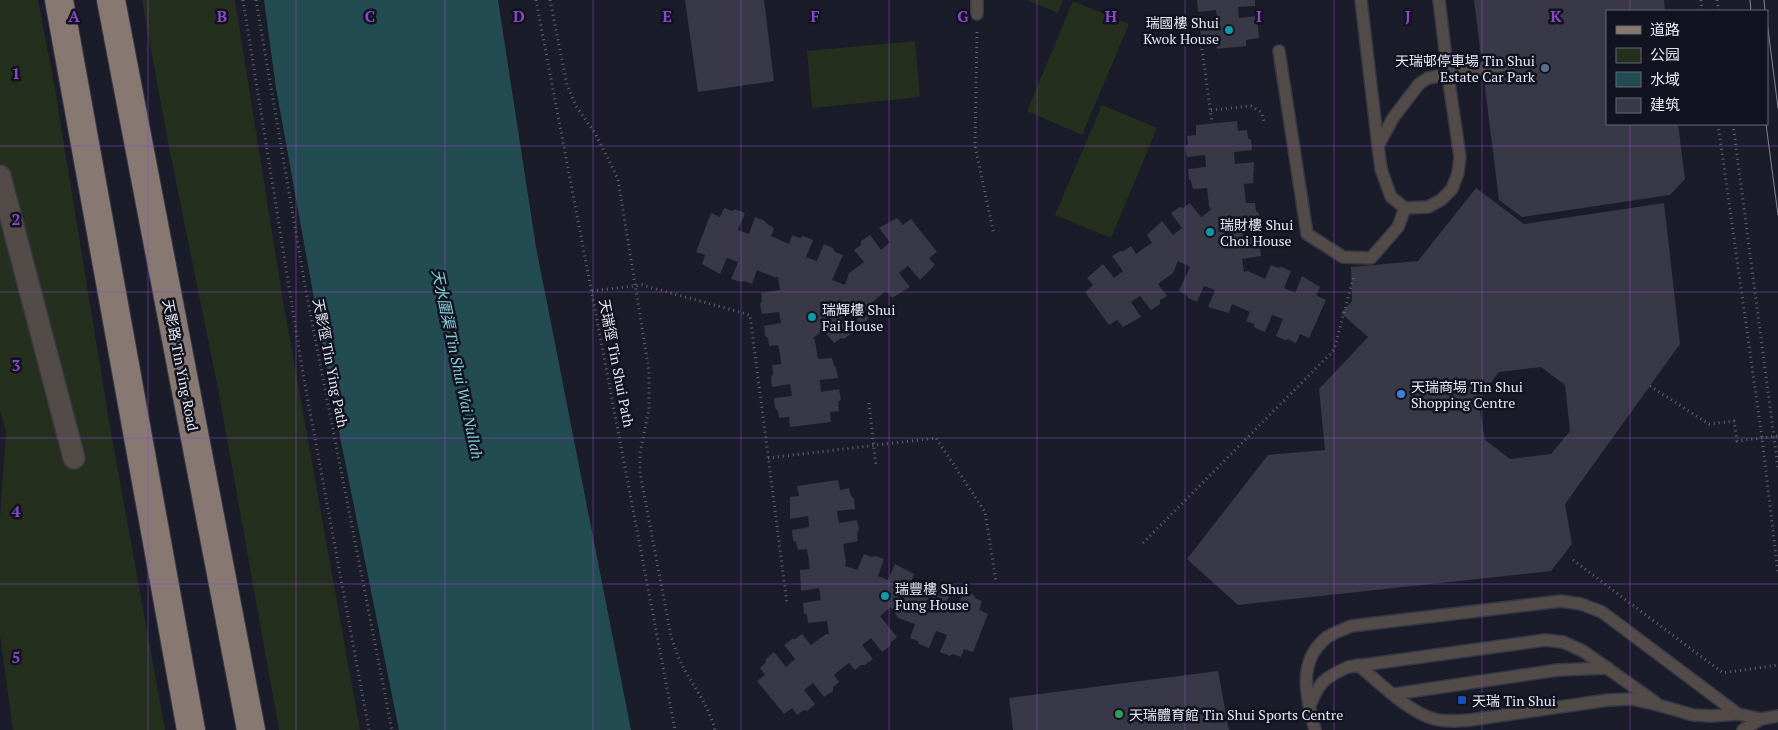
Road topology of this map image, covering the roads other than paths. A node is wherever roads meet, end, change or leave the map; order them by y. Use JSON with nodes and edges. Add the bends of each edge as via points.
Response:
{"nodes":[{"id":1,"x":59,"y":0,"type":"edge"},
{"id":2,"x":111,"y":0,"type":"edge"},
{"id":3,"x":976,"y":0,"type":"edge"},
{"id":4,"x":1361,"y":0,"type":"edge"},
{"id":5,"x":1439,"y":0,"type":"edge"},
{"id":6,"x":978,"y":14,"type":"road end"},
{"id":7,"x":1279,"y":51,"type":"dead end"},
{"id":8,"x":1521,"y":62,"type":"dead end"},
{"id":9,"x":1448,"y":75,"type":"junction"},
{"id":10,"x":1378,"y":146,"type":"junction"},
{"id":11,"x":0,"y":176,"type":"edge"},
{"id":12,"x":1405,"y":208,"type":"junction"},
{"id":13,"x":74,"y":458,"type":"dead end"},
{"id":14,"x":1358,"y":665,"type":"junction"},
{"id":15,"x":1608,"y":668,"type":"junction"},
{"id":16,"x":1394,"y":694,"type":"junction"},
{"id":17,"x":1658,"y":705,"type":"junction"},
{"id":18,"x":1309,"y":706,"type":"junction"},
{"id":19,"x":1738,"y":714,"type":"junction"},
{"id":20,"x":1778,"y":716,"type":"edge"},
{"id":21,"x":1761,"y":719,"type":"junction"},
{"id":22,"x":191,"y":730,"type":"edge"},
{"id":23,"x":251,"y":730,"type":"edge"},
{"id":24,"x":1315,"y":730,"type":"edge"},
{"id":25,"x":1743,"y":730,"type":"edge"}],
"edges":[{"from":1,"to":22,"type":"main road"},
{"from":2,"to":23,"type":"main road","name":"天影路 Tin Ying Road"},
{"from":3,"to":6,"type":"lane"},
{"from":4,"to":10,"type":"lane"},
{"from":5,"to":9,"type":"lane"},
{"from":7,"to":12,"type":"lane","via":[[1307,234],[1343,257],[1371,258],[1398,227]]},
{"from":8,"to":9,"type":"lane"},
{"from":9,"to":10,"type":"lane","via":[[1428,78],[1419,84],[1393,118]]},
{"from":9,"to":12,"type":"lane","via":[[1460,157],[1458,173],[1452,190],[1441,200],[1428,207]]},
{"from":10,"to":12,"type":"lane","via":[[1381,170],[1391,197]]},
{"from":11,"to":13,"type":"street"},
{"from":14,"to":15,"type":"lane","via":[[1545,640],[1563,642]]},
{"from":14,"to":16,"type":"lane"},
{"from":14,"to":18,"type":"lane","via":[[1326,677]]},
{"from":15,"to":16,"type":"lane","via":[[1558,670]]},
{"from":15,"to":17,"type":"lane"},
{"from":16,"to":17,"type":"lane","via":[[1414,710],[1434,719],[1456,721],[1608,700],[1632,699]]},
{"from":17,"to":19,"type":"lane","via":[[1693,715]]},
{"from":18,"to":19,"type":"lane","via":[[1305,679],[1311,656],[1326,638],[1350,626],[1561,601],[1602,612]]},
{"from":18,"to":24,"type":"lane"},
{"from":19,"to":21,"type":"lane"},
{"from":20,"to":21,"type":"lane"},
{"from":21,"to":25,"type":"lane"}]}
